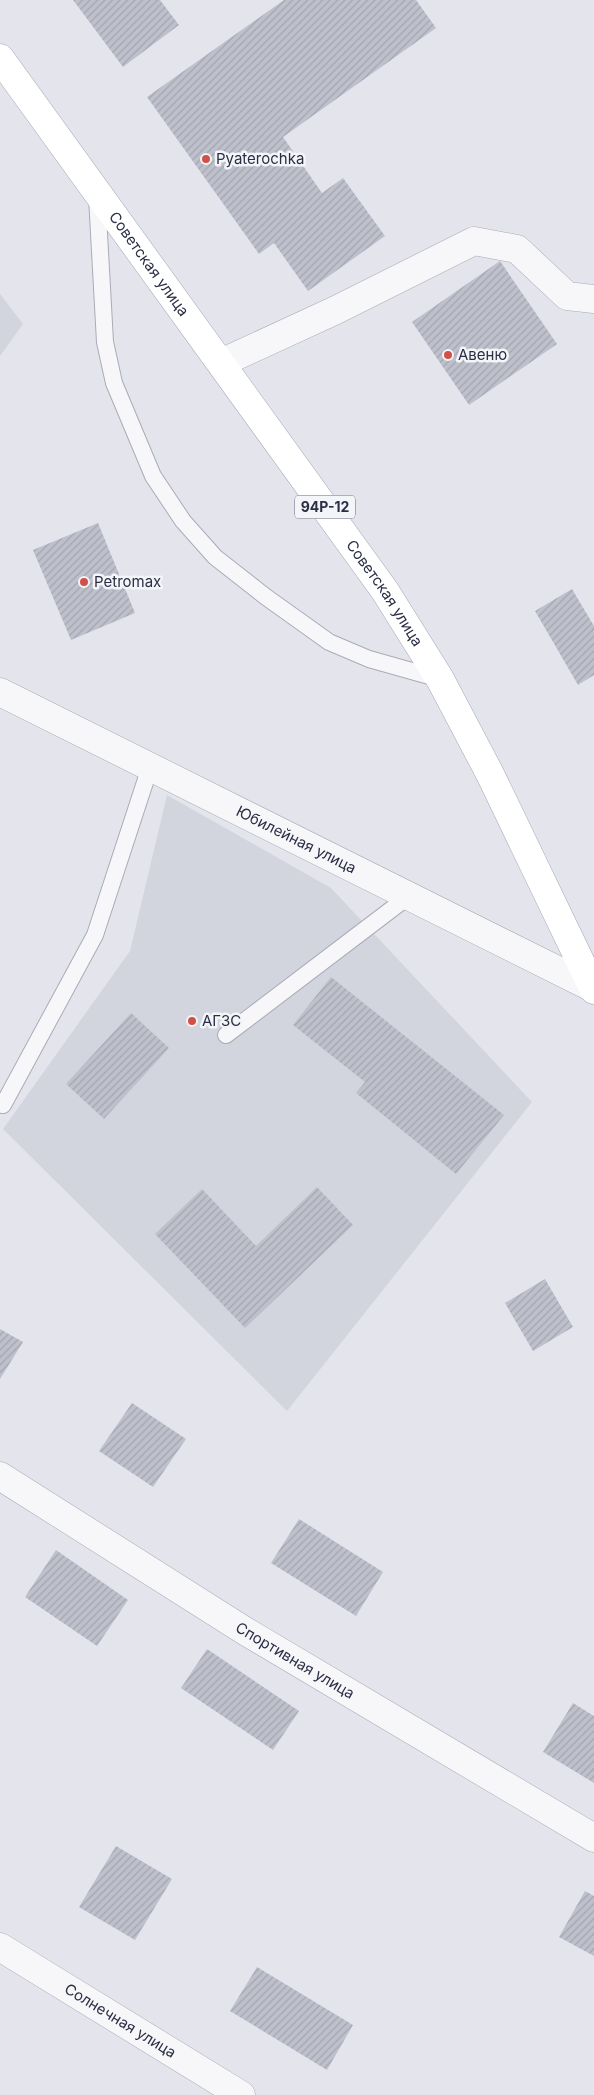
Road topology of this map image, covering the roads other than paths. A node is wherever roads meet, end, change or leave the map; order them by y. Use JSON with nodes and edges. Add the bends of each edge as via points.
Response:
{"nodes":[{"id":1,"x":0,"y":58,"type":"edge"},
{"id":2,"x":96,"y":190,"type":"junction"},
{"id":3,"x":594,"y":299,"type":"edge"},
{"id":4,"x":221,"y":363,"type":"junction"},
{"id":5,"x":440,"y":679,"type":"junction"},
{"id":6,"x":0,"y":692,"type":"edge"},
{"id":7,"x":150,"y":767,"type":"junction"},
{"id":8,"x":409,"y":896,"type":"junction"},
{"id":9,"x":594,"y":989,"type":"edge"},
{"id":10,"x":226,"y":1035,"type":"dead end"},
{"id":11,"x":3,"y":1105,"type":"dead end"},
{"id":12,"x":0,"y":1476,"type":"edge"},
{"id":13,"x":594,"y":1838,"type":"edge"},
{"id":14,"x":0,"y":1947,"type":"edge"},
{"id":15,"x":241,"y":2095,"type":"edge"}],
"edges":[{"from":1,"to":2,"type":"main road","name":"Советская улица","number":"94Р-12"},
{"from":2,"to":4,"type":"main road","name":"Советская улица","number":"94Р-12"},
{"from":2,"to":5,"type":"lane","via":[[105,342],[114,383],[153,476],[183,521],[215,556],[329,642],[369,659]]},
{"from":3,"to":4,"type":"street","via":[[567,296],[517,249],[474,241]]},
{"from":4,"to":5,"type":"main road","name":"Советская улица","number":"94Р-12","via":[[385,591]]},
{"from":5,"to":9,"type":"main road","name":"Советская улица","number":"94Р-12","via":[[490,774]]},
{"from":6,"to":7,"type":"street","name":"Юбилейная улица"},
{"from":7,"to":8,"type":"street","name":"Юбилейная улица"},
{"from":7,"to":11,"type":"lane","via":[[95,935]]},
{"from":8,"to":9,"type":"street","name":"Юбилейная улица"},
{"from":8,"to":10,"type":"lane"},
{"from":12,"to":13,"type":"street","name":"Спортивная улица","via":[[245,1631]]},
{"from":14,"to":15,"type":"street","name":"Солнечная улица"}]}
